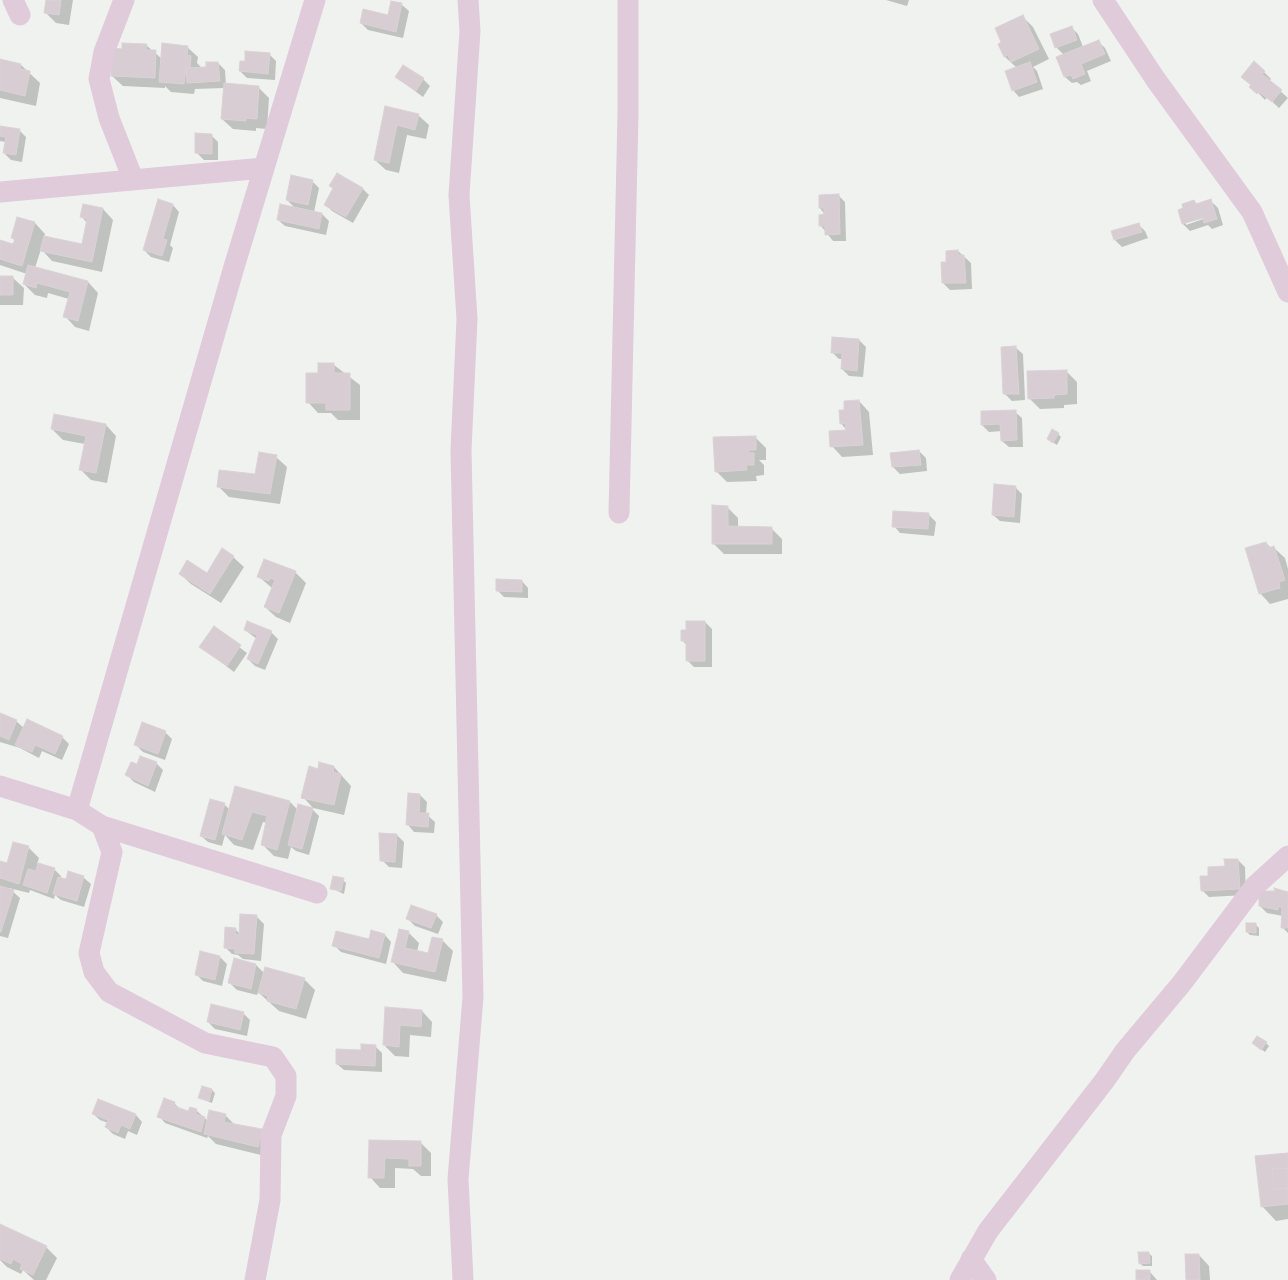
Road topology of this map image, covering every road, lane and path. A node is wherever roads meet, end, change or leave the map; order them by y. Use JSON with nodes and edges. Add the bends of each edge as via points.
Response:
{"nodes":[{"id":1,"x":124,"y":0,"type":"edge"},
{"id":2,"x":315,"y":0,"type":"edge"},
{"id":3,"x":468,"y":0,"type":"edge"},
{"id":4,"x":628,"y":0,"type":"edge"},
{"id":5,"x":1104,"y":0,"type":"edge"},
{"id":6,"x":264,"y":168,"type":"junction"},
{"id":7,"x":133,"y":179,"type":"junction"},
{"id":8,"x":0,"y":192,"type":"edge"},
{"id":9,"x":1288,"y":292,"type":"edge"},
{"id":10,"x":619,"y":514,"type":"dead end"},
{"id":11,"x":0,"y":786,"type":"edge"},
{"id":12,"x":77,"y":810,"type":"junction"},
{"id":13,"x":102,"y":826,"type":"junction"},
{"id":14,"x":1288,"y":856,"type":"edge"},
{"id":15,"x":317,"y":893,"type":"dead end"},
{"id":16,"x":971,"y":1260,"type":"junction"},
{"id":17,"x":255,"y":1280,"type":"edge"},
{"id":18,"x":463,"y":1280,"type":"edge"},
{"id":19,"x":960,"y":1280,"type":"edge"},
{"id":20,"x":986,"y":1280,"type":"edge"}],
"edges":[{"from":1,"to":7,"type":"street","via":[[104,52],[99,79],[109,118]]},
{"from":2,"to":6,"type":"street"},
{"from":3,"to":18,"type":"street","via":[[470,31],[459,195],[467,319],[461,450],[473,997],[458,1179]]},
{"from":4,"to":10,"type":"street"},
{"from":5,"to":9,"type":"street","via":[[1156,80],[1252,212]]},
{"from":6,"to":7,"type":"street"},
{"from":6,"to":12,"type":"street"},
{"from":7,"to":8,"type":"street"},
{"from":11,"to":12,"type":"street"},
{"from":12,"to":13,"type":"street"},
{"from":13,"to":15,"type":"street"},
{"from":13,"to":17,"type":"street","via":[[112,852],[90,953],[94,972],[109,992],[205,1042],[273,1057],[286,1076],[286,1096],[271,1134],[270,1200]]},
{"from":14,"to":16,"type":"street","via":[[1255,886],[988,1231]]},
{"from":16,"to":19,"type":"street"},
{"from":16,"to":20,"type":"street"}]}
